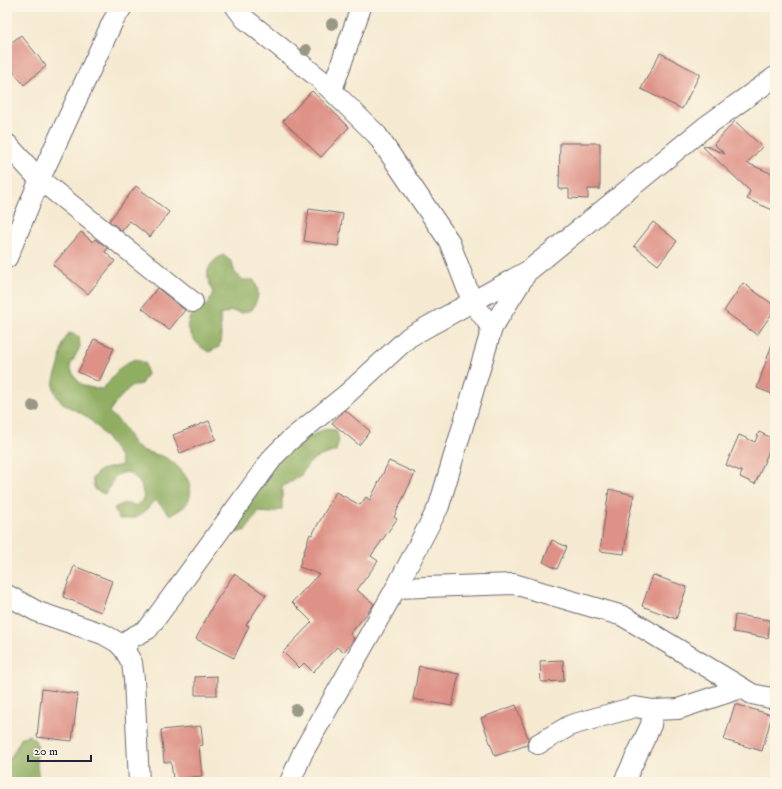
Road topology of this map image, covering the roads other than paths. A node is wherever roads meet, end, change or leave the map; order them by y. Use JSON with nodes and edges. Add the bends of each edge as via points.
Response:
{"nodes":[{"id":1,"x":122,"y":7,"type":"edge"},
{"id":2,"x":236,"y":7,"type":"edge"},
{"id":3,"x":361,"y":7,"type":"edge"},
{"id":4,"x":775,"y":77,"type":"edge"},
{"id":5,"x":332,"y":90,"type":"junction"},
{"id":6,"x":7,"y":144,"type":"edge"},
{"id":7,"x":39,"y":179,"type":"junction"},
{"id":8,"x":7,"y":258,"type":"edge"},
{"id":9,"x":527,"y":272,"type":"junction"},
{"id":10,"x":472,"y":301,"type":"junction"},
{"id":11,"x":193,"y":302,"type":"dead end"},
{"id":12,"x":492,"y":328,"type":"junction"},
{"id":13,"x":396,"y":588,"type":"junction"},
{"id":14,"x":7,"y":595,"type":"edge"},
{"id":15,"x":124,"y":648,"type":"junction"},
{"id":16,"x":742,"y":688,"type":"junction"},
{"id":17,"x":775,"y":699,"type":"edge"},
{"id":18,"x":653,"y":710,"type":"junction"},
{"id":19,"x":538,"y":744,"type":"dead end"},
{"id":20,"x":139,"y":782,"type":"edge"},
{"id":21,"x":290,"y":782,"type":"edge"},
{"id":22,"x":624,"y":782,"type":"edge"}],
"edges":[{"from":1,"to":7,"type":"street","via":[[113,21]]},
{"from":2,"to":5,"type":"street","via":[[245,19]]},
{"from":3,"to":5,"type":"street"},
{"from":4,"to":9,"type":"street","via":[[705,127]]},
{"from":5,"to":10,"type":"street","via":[[377,135],[450,241]]},
{"from":6,"to":7,"type":"street"},
{"from":7,"to":8,"type":"street"},
{"from":7,"to":11,"type":"street"},
{"from":9,"to":10,"type":"street"},
{"from":9,"to":12,"type":"street"},
{"from":10,"to":12,"type":"street"},
{"from":10,"to":15,"type":"street","via":[[409,337],[348,393],[289,441],[274,456],[148,629],[130,638]]},
{"from":12,"to":13,"type":"street","via":[[440,506]]},
{"from":13,"to":16,"type":"street","via":[[514,584],[521,586],[623,616]]},
{"from":13,"to":21,"type":"street","via":[[303,752]]},
{"from":14,"to":15,"type":"street","via":[[38,612],[103,634]]},
{"from":15,"to":20,"type":"street","via":[[132,663],[134,679]]},
{"from":16,"to":17,"type":"street","via":[[752,694]]},
{"from":16,"to":18,"type":"street","via":[[678,709]]},
{"from":18,"to":19,"type":"street","via":[[635,708],[571,725]]},
{"from":18,"to":22,"type":"street","via":[[651,725]]}]}
